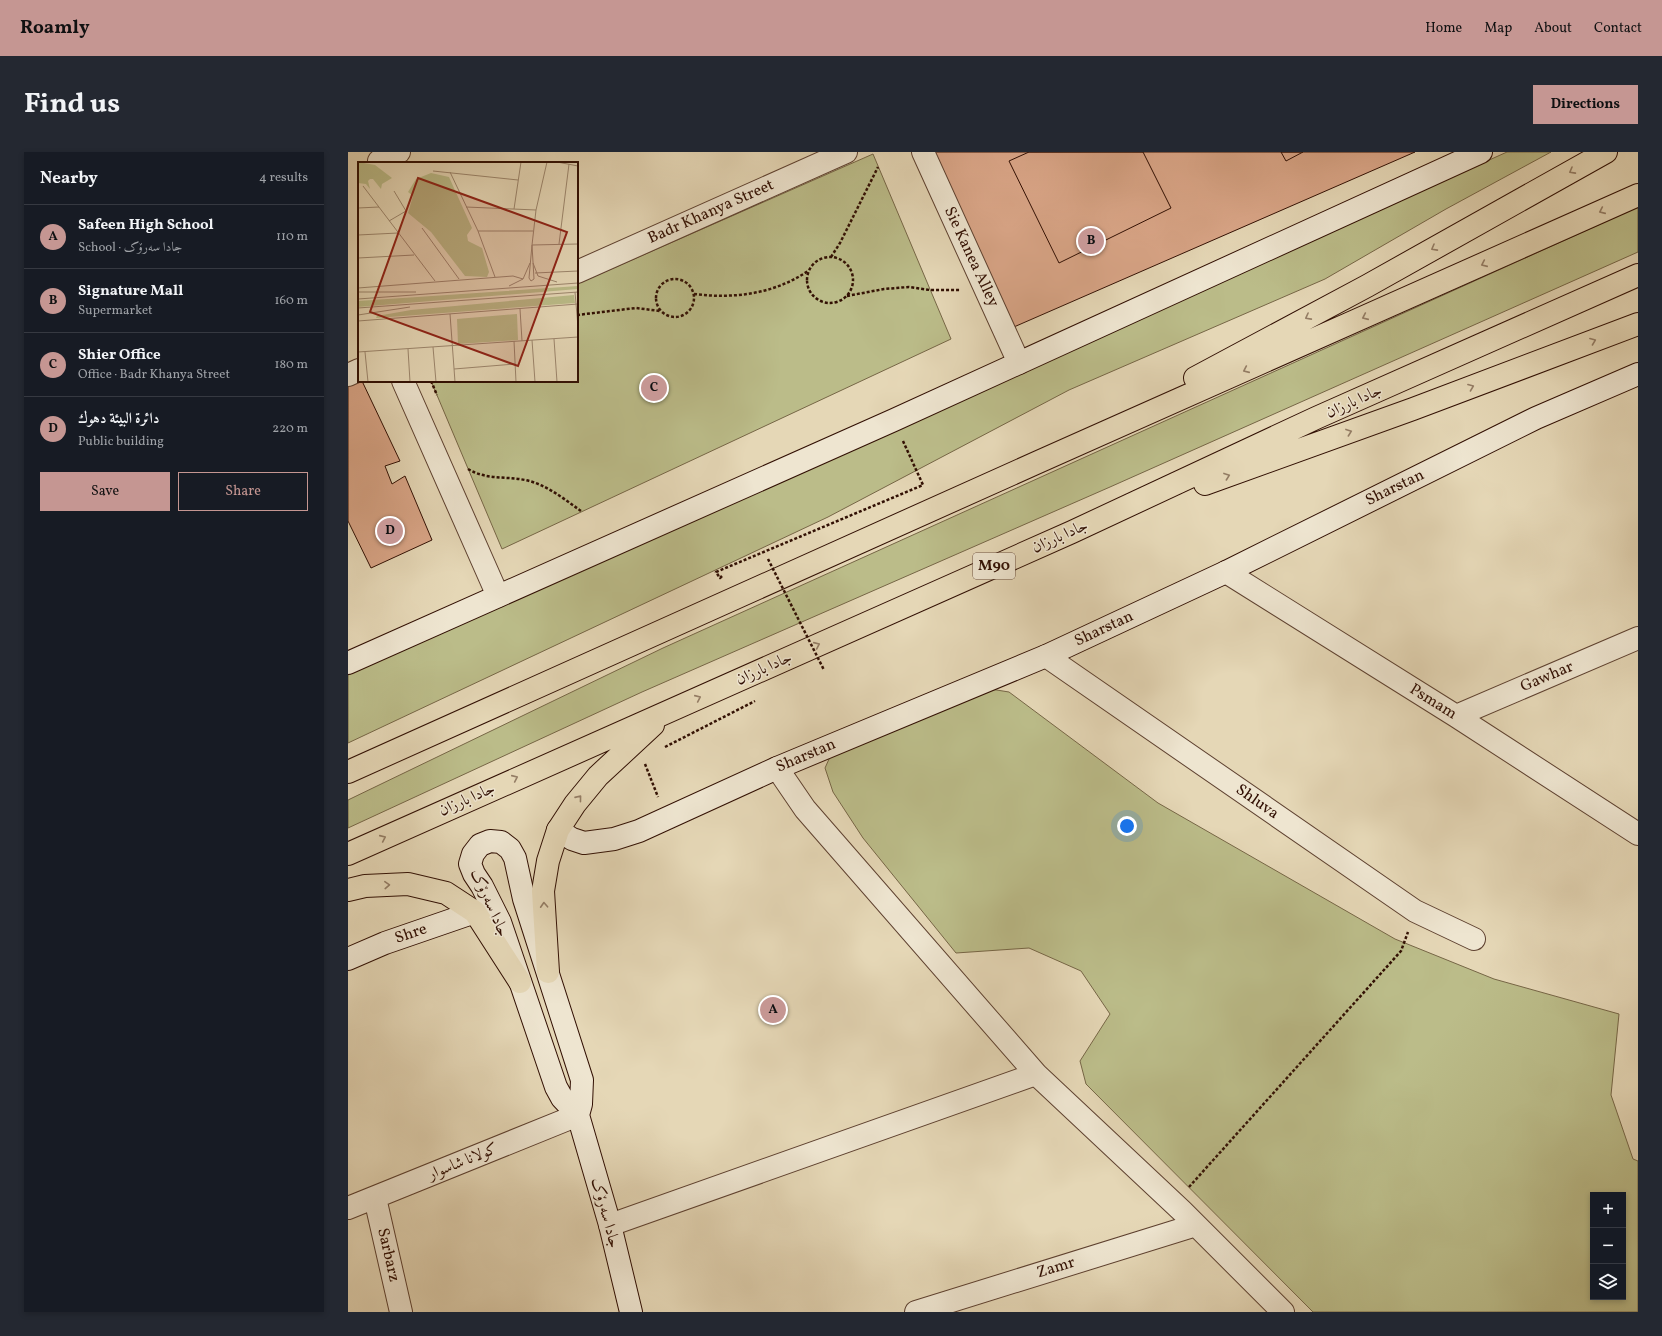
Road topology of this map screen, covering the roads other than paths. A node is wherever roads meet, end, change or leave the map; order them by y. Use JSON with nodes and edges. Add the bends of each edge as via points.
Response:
{"nodes":[{"id":1,"x":399,"y":152,"type":"edge"},
{"id":2,"x":846,"y":152,"type":"edge"},
{"id":3,"x":923,"y":152,"type":"edge"},
{"id":4,"x":1482,"y":152,"type":"edge"},
{"id":5,"x":1606,"y":152,"type":"edge"},
{"id":6,"x":378,"y":159,"type":"edge"},
{"id":7,"x":1638,"y":195,"type":"edge"},
{"id":8,"x":578,"y":272,"type":"edge"},
{"id":9,"x":1638,"y":275,"type":"edge"},
{"id":10,"x":1638,"y":324,"type":"edge"},
{"id":11,"x":1019,"y":363,"type":"junction"},
{"id":12,"x":358,"y":370,"type":"edge"},
{"id":13,"x":1638,"y":374,"type":"edge"},
{"id":14,"x":348,"y":375,"type":"edge"},
{"id":15,"x":403,"y":382,"type":"edge"},
{"id":16,"x":1036,"y":463,"type":"junction"},
{"id":17,"x":1072,"y":532,"type":"junction"},
{"id":18,"x":1226,"y":572,"type":"junction"},
{"id":19,"x":498,"y":596,"type":"junction"},
{"id":20,"x":1638,"y":638,"type":"edge"},
{"id":21,"x":1046,"y":656,"type":"junction"},
{"id":22,"x":348,"y":663,"type":"edge"},
{"id":23,"x":671,"y":709,"type":"junction"},
{"id":24,"x":1456,"y":716,"type":"junction"},
{"id":25,"x":777,"y":768,"type":"junction"},
{"id":26,"x":348,"y":772,"type":"edge"},
{"id":27,"x":558,"y":830,"type":"junction"},
{"id":28,"x":1638,"y":834,"type":"edge"},
{"id":29,"x":348,"y":854,"type":"edge"},
{"id":30,"x":348,"y":890,"type":"edge"},
{"id":31,"x":475,"y":912,"type":"junction"},
{"id":32,"x":1474,"y":939,"type":"dead end"},
{"id":33,"x":348,"y":960,"type":"edge"},
{"id":34,"x":548,"y":972,"type":"junction"},
{"id":35,"x":520,"y":982,"type":"junction"},
{"id":36,"x":1036,"y":1074,"type":"junction"},
{"id":37,"x":578,"y":1115,"type":"junction"},
{"id":38,"x":374,"y":1198,"type":"junction"},
{"id":39,"x":348,"y":1208,"type":"edge"},
{"id":40,"x":610,"y":1225,"type":"junction"},
{"id":41,"x":1196,"y":1225,"type":"junction"},
{"id":42,"x":401,"y":1312,"type":"edge"},
{"id":43,"x":631,"y":1312,"type":"edge"},
{"id":44,"x":916,"y":1312,"type":"edge"},
{"id":45,"x":1283,"y":1312,"type":"edge"}],
"edges":[{"from":1,"to":6,"type":"street"},
{"from":2,"to":8,"type":"street","name":"Badr Khanya Street"},
{"from":3,"to":11,"type":"street","name":"Sie Kanea Alley"},
{"from":4,"to":11,"type":"street"},
{"from":5,"to":16,"type":"highway","one_way":true,"via":[[1367,286]]},
{"from":7,"to":16,"type":"highway","one_way":true},
{"from":9,"to":17,"type":"highway","name":"جادا بارزان","number":"M90","via":[[1316,418]]},
{"from":17,"to":10,"type":"highway","one_way":true,"via":[[1413,409]]},
{"from":11,"to":19,"type":"street"},
{"from":12,"to":14,"type":"street"},
{"from":13,"to":18,"type":"street","name":"Sharstan","via":[[1536,418]]},
{"from":15,"to":19,"type":"street"},
{"from":16,"to":26,"type":"highway"},
{"from":23,"to":17,"type":"highway","name":"جادا بارزان","number":"M90","one_way":true},
{"from":18,"to":21,"type":"street","name":"Sharstan"},
{"from":18,"to":24,"type":"street","name":"Psmam"},
{"from":19,"to":22,"type":"street"},
{"from":20,"to":24,"type":"street","name":"Gawhar"},
{"from":21,"to":25,"type":"street","name":"Sharstan"},
{"from":21,"to":32,"type":"street","name":"Shluva","via":[[1415,911]]},
{"from":27,"to":23,"type":"highway","one_way":true,"via":[[598,776]]},
{"from":29,"to":23,"type":"highway","name":"جادا بارزان","number":"M90","one_way":true},
{"from":24,"to":28,"type":"street","name":"Psmam"},
{"from":25,"to":27,"type":"street","name":"Sharstan","via":[[667,819],[614,839],[584,843]]},
{"from":25,"to":36,"type":"street","via":[[805,809]]},
{"from":34,"to":27,"type":"highway","one_way":true,"via":[[543,891],[548,861]]},
{"from":30,"to":31,"type":"highway","one_way":true,"via":[[365,886],[408,884],[446,893]]},
{"from":31,"to":33,"type":"street","name":"Shre","via":[[385,943]]},
{"from":31,"to":35,"type":"highway"},
{"from":34,"to":35,"type":"street","name":"جادا سەرۆک","via":[[520,886],[515,858],[510,849],[501,842],[490,841],[480,845],[473,854],[470,864],[494,910]]},
{"from":34,"to":37,"type":"street","name":"جادا سەرۆک","via":[[582,1080]]},
{"from":35,"to":37,"type":"street","name":"جادا سەرۆک","via":[[556,1087],[562,1098]]},
{"from":36,"to":40,"type":"street"},
{"from":36,"to":41,"type":"street"},
{"from":37,"to":38,"type":"street","name":"كولانا شاسوار"},
{"from":37,"to":40,"type":"street","name":"جادا سەرۆک"},
{"from":38,"to":39,"type":"street","name":"كولانا شاسوار"},
{"from":38,"to":42,"type":"street","name":"Sarbarz"},
{"from":40,"to":43,"type":"street","name":"جادا سەرۆک"},
{"from":41,"to":44,"type":"street","name":"Zamr"},
{"from":41,"to":45,"type":"street"}]}
